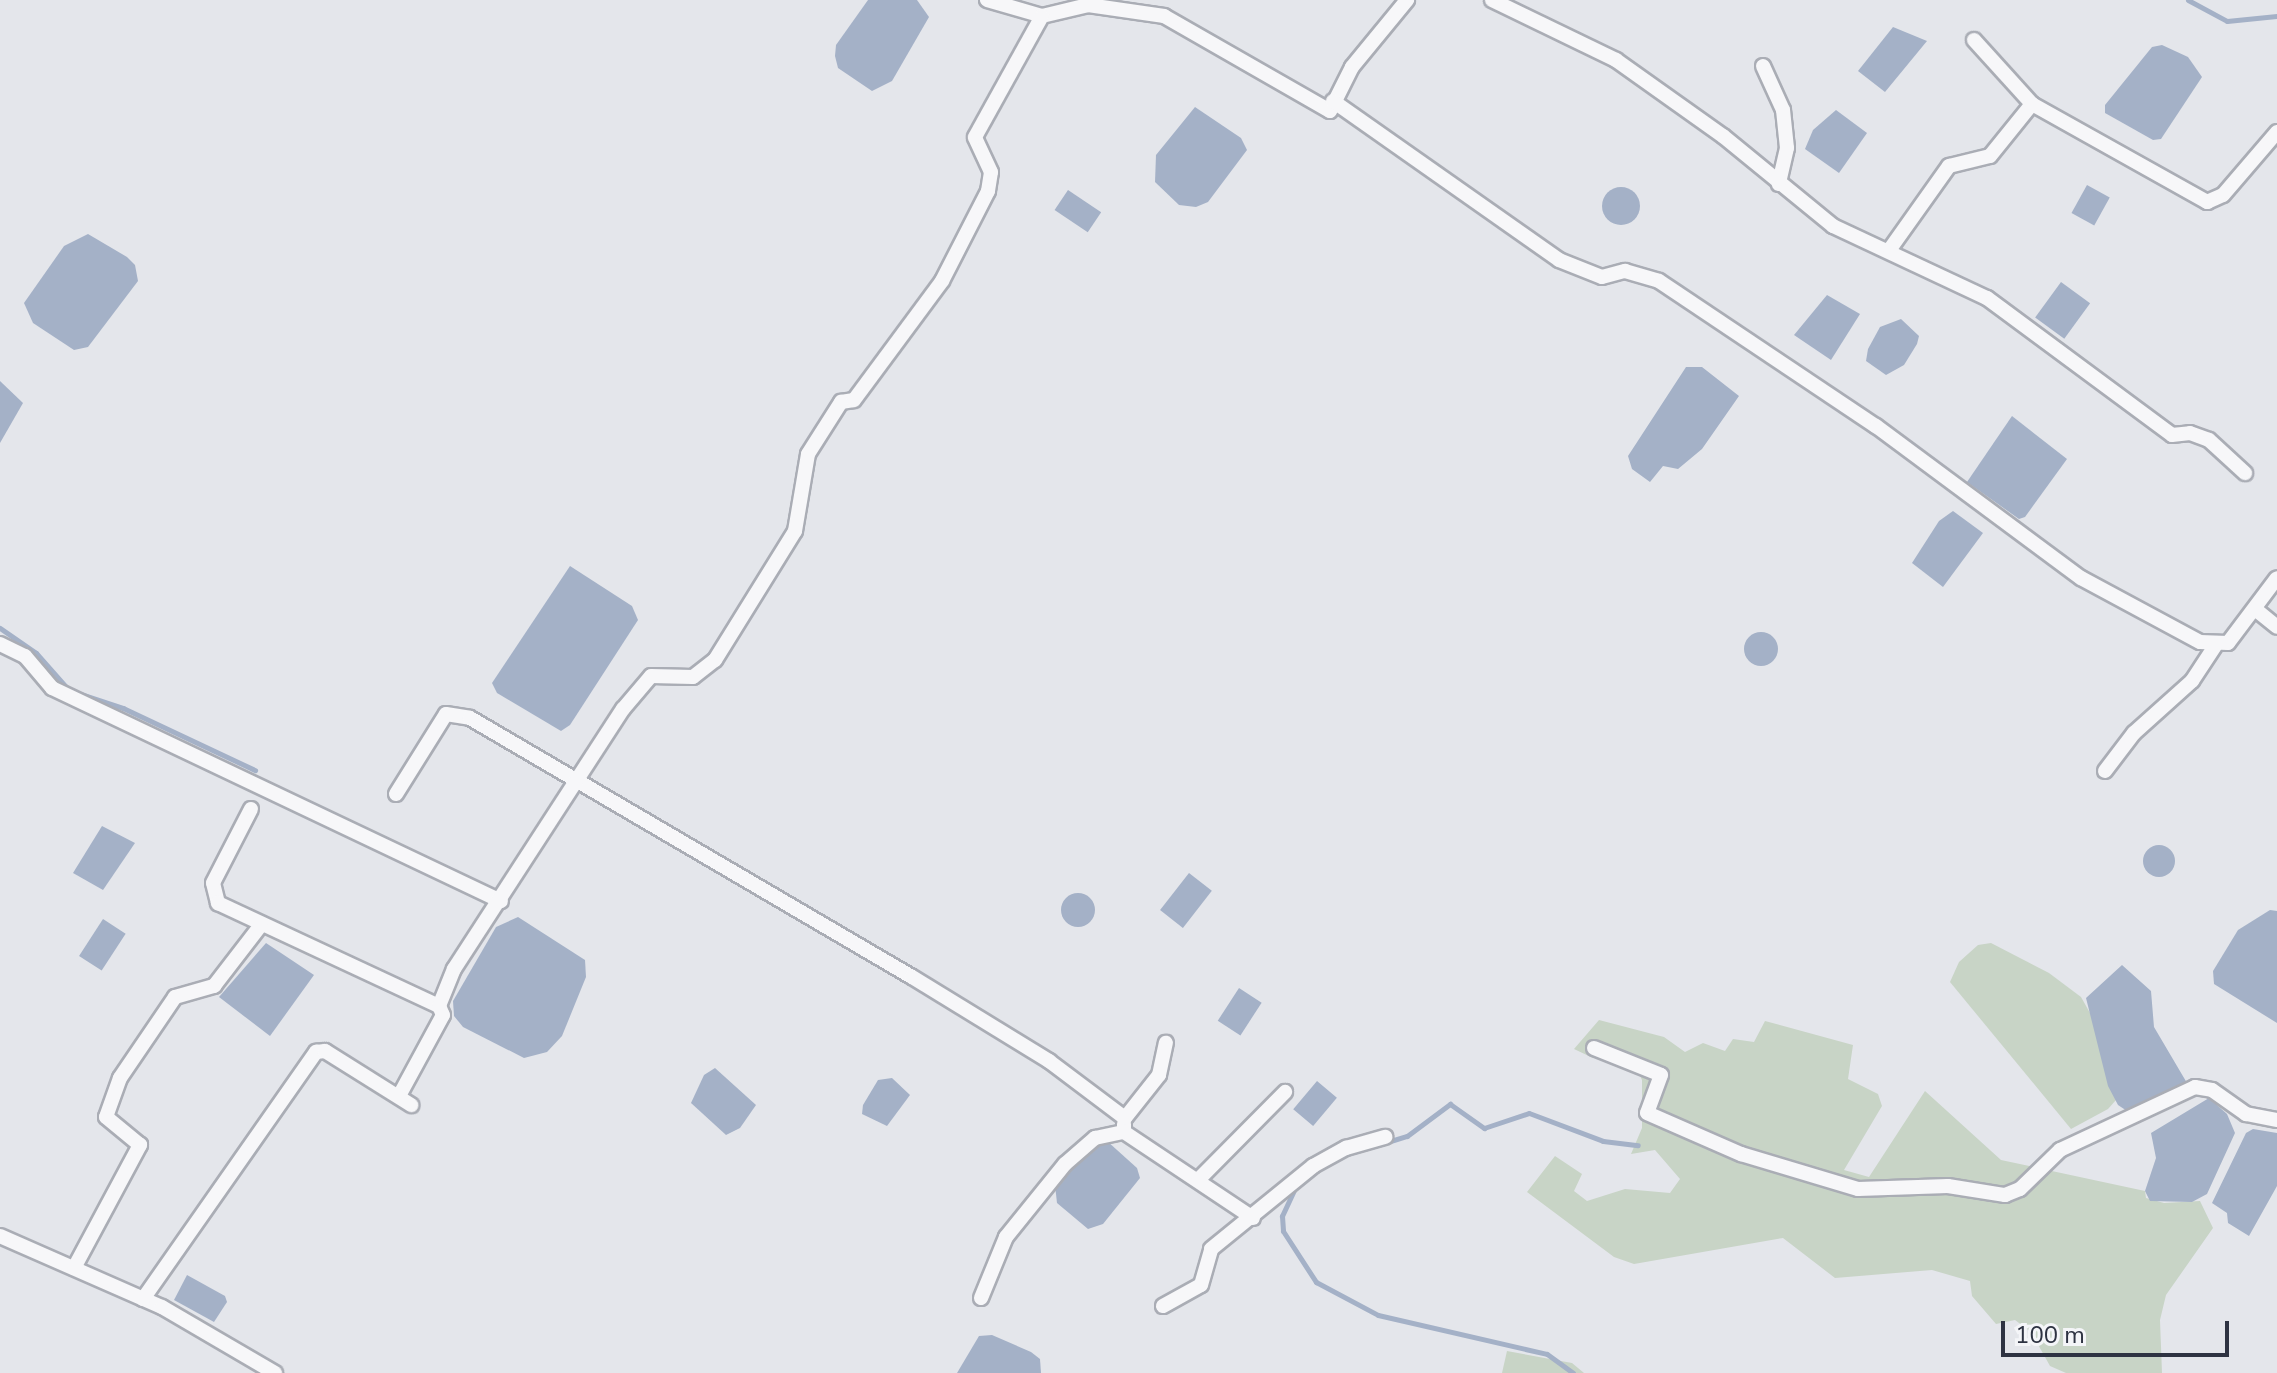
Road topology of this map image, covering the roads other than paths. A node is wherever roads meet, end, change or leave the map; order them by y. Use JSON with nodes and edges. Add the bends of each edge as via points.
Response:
{"nodes":[{"id":1,"x":987,"y":0,"type":"edge"},
{"id":2,"x":1407,"y":0,"type":"edge"},
{"id":3,"x":1492,"y":0,"type":"edge"},
{"id":4,"x":1042,"y":16,"type":"junction"},
{"id":5,"x":1974,"y":40,"type":"dead end"},
{"id":6,"x":1763,"y":66,"type":"dead end"},
{"id":7,"x":1333,"y":101,"type":"junction"},
{"id":8,"x":2032,"y":104,"type":"junction"},
{"id":9,"x":2277,"y":132,"type":"edge"},
{"id":10,"x":1779,"y":184,"type":"junction"},
{"id":11,"x":1890,"y":249,"type":"junction"},
{"id":12,"x":2245,"y":473,"type":"dead end"},
{"id":13,"x":2277,"y":578,"type":"edge"},
{"id":14,"x":2255,"y":609,"type":"junction"},
{"id":15,"x":2277,"y":627,"type":"edge"},
{"id":16,"x":0,"y":644,"type":"edge"},
{"id":17,"x":2215,"y":646,"type":"junction"},
{"id":18,"x":2105,"y":771,"type":"dead end"},
{"id":19,"x":578,"y":781,"type":"junction"},
{"id":20,"x":396,"y":794,"type":"dead end"},
{"id":21,"x":251,"y":809,"type":"dead end"},
{"id":22,"x":501,"y":901,"type":"junction"},
{"id":23,"x":261,"y":925,"type":"junction"},
{"id":24,"x":439,"y":1006,"type":"junction"},
{"id":25,"x":1166,"y":1043,"type":"dead end"},
{"id":26,"x":1594,"y":1048,"type":"dead end"},
{"id":27,"x":1285,"y":1092,"type":"dead end"},
{"id":28,"x":2277,"y":1120,"type":"edge"},
{"id":29,"x":1124,"y":1125,"type":"junction"},
{"id":30,"x":1385,"y":1137,"type":"dead end"},
{"id":31,"x":1198,"y":1180,"type":"junction"},
{"id":32,"x":1253,"y":1218,"type":"junction"},
{"id":33,"x":0,"y":1236,"type":"edge"},
{"id":34,"x":74,"y":1268,"type":"junction"},
{"id":35,"x":981,"y":1298,"type":"dead end"},
{"id":36,"x":143,"y":1299,"type":"junction"},
{"id":37,"x":1163,"y":1306,"type":"dead end"},
{"id":38,"x":275,"y":1373,"type":"edge"}],
"edges":[{"from":1,"to":4,"type":"street"},
{"from":2,"to":7,"type":"street","via":[[1352,67]]},
{"from":3,"to":10,"type":"street","via":[[1616,60],[1723,136]]},
{"from":4,"to":7,"type":"street","via":[[1088,5],[1164,16],[1330,111]]},
{"from":4,"to":19,"type":"street","via":[[975,137],[991,172],[988,191],[942,281],[854,400],[841,402],[808,454],[795,531],[748,610],[705,669],[693,677],[660,674],[641,686]]},
{"from":5,"to":8,"type":"street"},
{"from":6,"to":10,"type":"street","via":[[1783,110],[1787,148]]},
{"from":7,"to":17,"type":"street","via":[[1559,260],[1602,277],[1625,271],[1659,281],[1876,426],[2081,578]]},
{"from":8,"to":9,"type":"street","via":[[2207,202],[2223,195]]},
{"from":8,"to":11,"type":"street","via":[[1990,156],[1949,166]]},
{"from":10,"to":11,"type":"street","via":[[1833,226]]},
{"from":11,"to":12,"type":"street","via":[[1925,273],[1987,298],[2172,435],[2190,433],[2209,440]]},
{"from":13,"to":14,"type":"street"},
{"from":14,"to":15,"type":"street"},
{"from":14,"to":17,"type":"street","via":[[2228,643]]},
{"from":16,"to":22,"type":"street","via":[[25,656],[52,688]]},
{"from":17,"to":18,"type":"street","via":[[2192,681],[2134,733]]},
{"from":19,"to":20,"type":"street","via":[[490,729],[446,714]]},
{"from":19,"to":22,"type":"street"},
{"from":19,"to":29,"type":"street","via":[[1049,1061]]},
{"from":21,"to":23,"type":"street","via":[[213,891],[224,907]]},
{"from":22,"to":24,"type":"street","via":[[454,969]]},
{"from":23,"to":24,"type":"street"},
{"from":23,"to":34,"type":"street","via":[[214,986],[175,997],[120,1078],[106,1117],[140,1145]]},
{"from":24,"to":36,"type":"street","via":[[443,1015],[405,1100],[325,1051],[316,1052]]},
{"from":25,"to":29,"type":"street","via":[[1159,1075]]},
{"from":26,"to":28,"type":"street","via":[[1661,1075],[1647,1113],[1741,1154],[1858,1189],[1948,1186],[2005,1195],[2020,1189],[2060,1150],[2195,1087],[2212,1090],[2246,1114]]},
{"from":27,"to":31,"type":"street"},
{"from":29,"to":31,"type":"street"},
{"from":29,"to":35,"type":"street","via":[[1095,1138],[1065,1164],[1006,1237]]},
{"from":30,"to":32,"type":"street","via":[[1346,1148],[1313,1166]]},
{"from":31,"to":32,"type":"street"},
{"from":32,"to":37,"type":"street","via":[[1211,1249],[1201,1285]]},
{"from":33,"to":34,"type":"street"},
{"from":34,"to":36,"type":"street"},
{"from":36,"to":38,"type":"street"}]}
